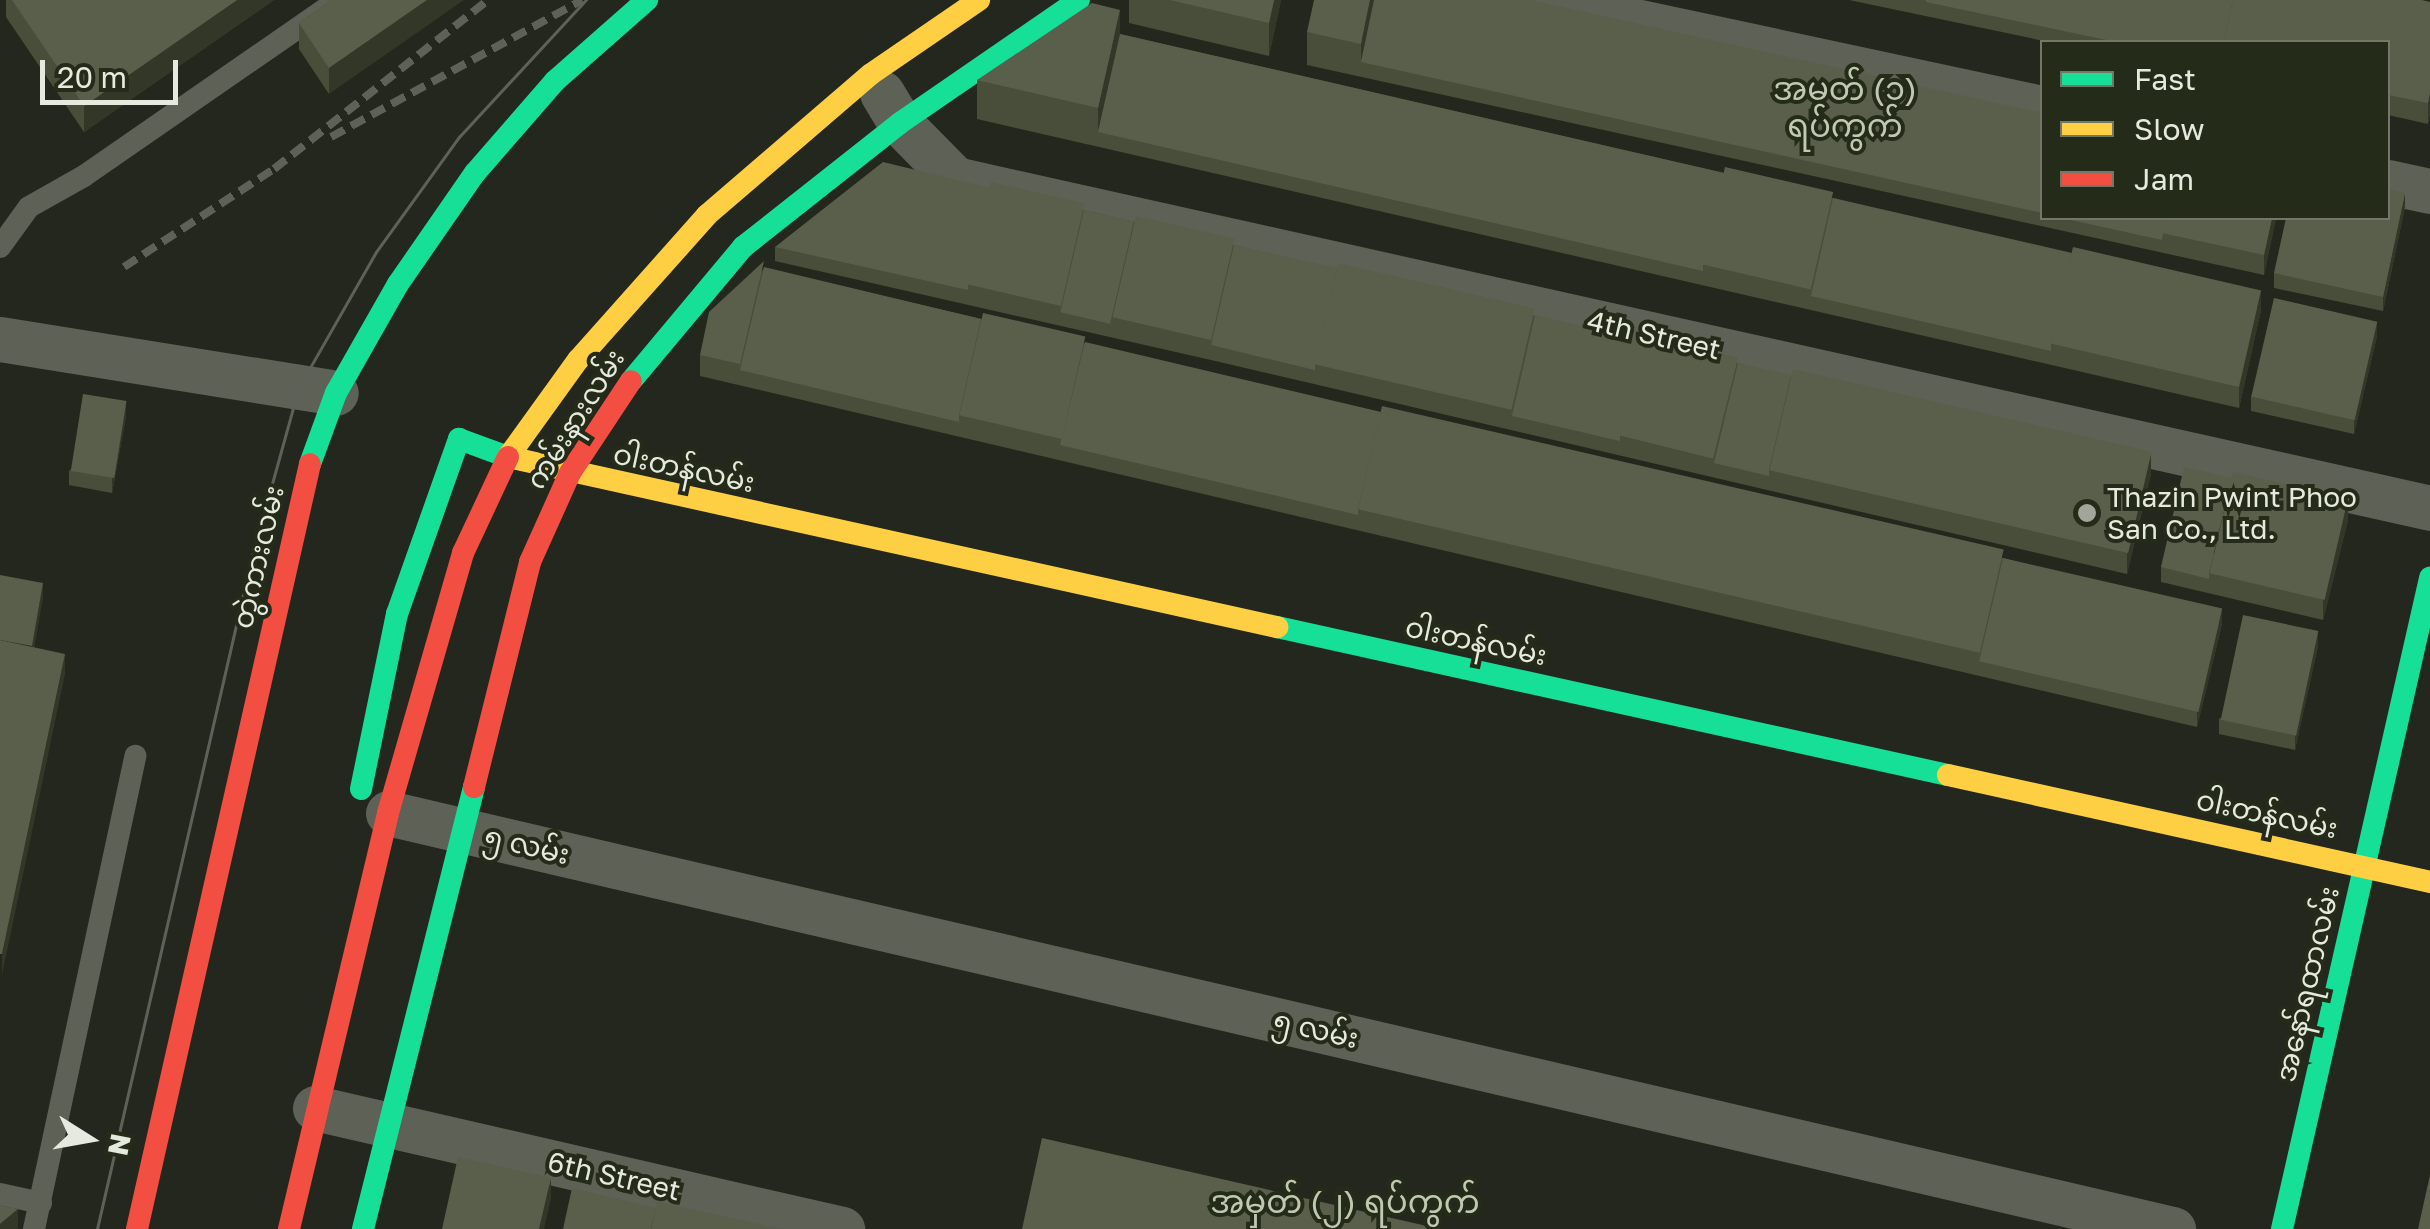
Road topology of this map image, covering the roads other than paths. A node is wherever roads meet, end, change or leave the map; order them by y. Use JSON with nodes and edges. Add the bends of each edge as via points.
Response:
{"nodes":[{"id":1,"x":338,"y":0,"type":"edge"},
{"id":2,"x":647,"y":0,"type":"edge"},
{"id":3,"x":979,"y":0,"type":"edge"},
{"id":4,"x":1079,"y":0,"type":"edge"},
{"id":5,"x":1537,"y":0,"type":"edge"},
{"id":6,"x":871,"y":74,"type":"junction"},
{"id":7,"x":2040,"y":108,"type":"edge"},
{"id":8,"x":900,"y":122,"type":"junction"},
{"id":9,"x":2390,"y":182,"type":"edge"},
{"id":10,"x":2430,"y":191,"type":"edge"},
{"id":11,"x":0,"y":247,"type":"edge"},
{"id":12,"x":0,"y":338,"type":"edge"},
{"id":13,"x":336,"y":393,"type":"junction"},
{"id":14,"x":508,"y":457,"type":"junction"},
{"id":15,"x":570,"y":474,"type":"junction"},
{"id":16,"x":2430,"y":508,"type":"edge"},
{"id":17,"x":2430,"y":578,"type":"edge"},
{"id":18,"x":136,"y":756,"type":"dead end"},
{"id":19,"x":371,"y":816,"type":"junction"},
{"id":20,"x":459,"y":829,"type":"junction"},
{"id":21,"x":2364,"y":866,"type":"junction"},
{"id":22,"x":2430,"y":882,"type":"edge"},
{"id":23,"x":315,"y":1108,"type":"junction"},
{"id":24,"x":387,"y":1124,"type":"junction"},
{"id":25,"x":0,"y":1194,"type":"edge"},
{"id":26,"x":41,"y":1203,"type":"junction"},
{"id":27,"x":34,"y":1229,"type":"edge"},
{"id":28,"x":137,"y":1229,"type":"edge"},
{"id":29,"x":289,"y":1229,"type":"edge"},
{"id":30,"x":363,"y":1229,"type":"edge"},
{"id":31,"x":842,"y":1229,"type":"edge"},
{"id":32,"x":2173,"y":1229,"type":"edge"},
{"id":33,"x":2282,"y":1229,"type":"edge"}],
"edges":[{"from":1,"to":11,"type":"lane","via":[[29,207]]},
{"from":2,"to":13,"type":"main road","name":"တွဲကားလမ်း","via":[[554,81],[475,172],[398,284]]},
{"from":3,"to":6,"type":"main road","name":"ကမ်းနားလမ်း"},
{"from":4,"to":8,"type":"main road","name":"ကမ်းနားလမ်း"},
{"from":5,"to":7,"type":"street"},
{"from":6,"to":8,"type":"street","name":"4th Street"},
{"from":6,"to":14,"type":"main road","name":"ကမ်းနားလမ်း","via":[[707,215],[578,360]]},
{"from":8,"to":15,"type":"main road","name":"ကမ်းနားလမ်း","via":[[743,247],[631,381]]},
{"from":8,"to":16,"type":"street","name":"4th Street","via":[[955,179]]},
{"from":9,"to":10,"type":"street"},
{"from":12,"to":13,"type":"street"},
{"from":13,"to":28,"type":"main road","name":"တွဲကားလမ်း","via":[[307,473]]},
{"from":14,"to":15,"type":"main road","name":"ဝါးတန်လမ်း"},
{"from":14,"to":19,"type":"main road","name":"ကမ်းနားလမ်း","via":[[464,554]]},
{"from":14,"to":19,"type":"main road","name":"ဝါးတန်လမ်း","via":[[458,439],[397,614]]},
{"from":15,"to":20,"type":"main road","name":"ကမ်းနားလမ်း","via":[[530,562]]},
{"from":15,"to":21,"type":"main road","name":"ဝါးတန်လမ်း"},
{"from":17,"to":21,"type":"main road","name":"အနော်ရထာလမ်း"},
{"from":18,"to":26,"type":"lane"},
{"from":19,"to":20,"type":"street","name":"၅ လမ်း"},
{"from":19,"to":23,"type":"main road","name":"ကမ်းနားလမ်း"},
{"from":20,"to":24,"type":"main road","name":"ကမ်းနားလမ်း"},
{"from":20,"to":32,"type":"street","name":"၅ လမ်း"},
{"from":21,"to":22,"type":"main road","name":"ဝါးတန်လမ်း"},
{"from":21,"to":33,"type":"main road","name":"အနော်ရထာလမ်း"},
{"from":23,"to":24,"type":"street","name":"6th Street"},
{"from":23,"to":29,"type":"main road","name":"ကမ်းနားလမ်း"},
{"from":24,"to":30,"type":"main road","name":"ကမ်းနားလမ်း"},
{"from":24,"to":31,"type":"street","name":"6th Street"},
{"from":25,"to":26,"type":"lane"},
{"from":26,"to":27,"type":"lane"}]}
